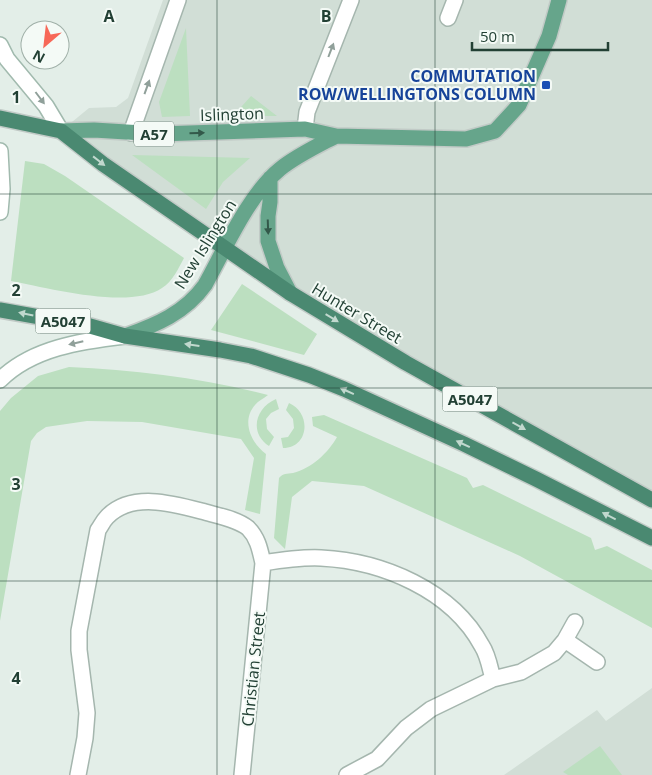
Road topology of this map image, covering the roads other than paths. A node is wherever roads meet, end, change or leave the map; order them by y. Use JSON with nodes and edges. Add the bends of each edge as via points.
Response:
{"nodes":[{"id":1,"x":178,"y":0,"type":"edge"},
{"id":2,"x":351,"y":0,"type":"edge"},
{"id":3,"x":455,"y":0,"type":"edge"},
{"id":4,"x":559,"y":0,"type":"edge"},
{"id":5,"x":448,"y":18,"type":"dead end"},
{"id":6,"x":0,"y":45,"type":"edge"},
{"id":7,"x":0,"y":118,"type":"edge"},
{"id":8,"x":305,"y":129,"type":"junction"},
{"id":9,"x":61,"y":131,"type":"junction"},
{"id":10,"x":131,"y":133,"type":"junction"},
{"id":11,"x":336,"y":136,"type":"junction"},
{"id":12,"x":0,"y":151,"type":"edge"},
{"id":13,"x":270,"y":178,"type":"junction"},
{"id":14,"x":0,"y":212,"type":"edge"},
{"id":15,"x":225,"y":248,"type":"junction"},
{"id":16,"x":290,"y":293,"type":"junction"},
{"id":17,"x":0,"y":310,"type":"edge"},
{"id":18,"x":125,"y":336,"type":"junction"},
{"id":19,"x":0,"y":380,"type":"edge"},
{"id":20,"x":652,"y":500,"type":"edge"},
{"id":21,"x":652,"y":538,"type":"edge"},
{"id":22,"x":264,"y":563,"type":"junction"},
{"id":23,"x":575,"y":622,"type":"dead end"},
{"id":24,"x":565,"y":640,"type":"junction"},
{"id":25,"x":597,"y":662,"type":"dead end"},
{"id":26,"x":493,"y":679,"type":"junction"},
{"id":27,"x":78,"y":775,"type":"edge"},
{"id":28,"x":242,"y":775,"type":"edge"},
{"id":29,"x":347,"y":775,"type":"edge"}],
"edges":[{"from":10,"to":1,"type":"street","one_way":true},
{"from":8,"to":2,"type":"street","one_way":true,"via":[[307,112]]},
{"from":3,"to":5,"type":"street"},
{"from":4,"to":11,"type":"main road","name":"Islington","number":"A57","via":[[549,36],[518,105],[495,132],[466,139]]},
{"from":6,"to":9,"type":"street","one_way":true},
{"from":7,"to":9,"type":"highway","name":"Islington"},
{"from":10,"to":8,"type":"main road","name":"Islington","number":"A57","one_way":true},
{"from":8,"to":11,"type":"main road","name":"Islington","number":"A57"},
{"from":9,"to":10,"type":"main road","name":"Islington","number":"A57"},
{"from":9,"to":15,"type":"highway","name":"Hunter Street","number":"A5047","one_way":true},
{"from":11,"to":13,"type":"main road","name":"New Islington","via":[[290,162]]},
{"from":12,"to":14,"type":"street"},
{"from":13,"to":15,"type":"main road","name":"New Islington"},
{"from":13,"to":16,"type":"main road","one_way":true,"via":[[268,241]]},
{"from":15,"to":16,"type":"highway","name":"Hunter Street","number":"A5047"},
{"from":15,"to":18,"type":"main road","name":"New Islington","via":[[205,284],[189,304],[165,320]]},
{"from":16,"to":20,"type":"highway","name":"Hunter Street","number":"A5047","one_way":true,"via":[[406,363]]},
{"from":18,"to":17,"type":"highway","number":"A5047","one_way":true,"via":[[90,326]]},
{"from":18,"to":19,"type":"street","one_way":true,"via":[[58,348],[26,360]]},
{"from":21,"to":18,"type":"highway","number":"A5047","one_way":true,"via":[[464,444],[309,375],[250,356]]},
{"from":22,"to":26,"type":"street","via":[[320,558],[360,563],[398,576],[435,594],[465,620],[483,647]]},
{"from":22,"to":27,"type":"street","via":[[258,541],[247,528],[227,518],[180,505],[147,501],[124,506],[107,517],[98,530],[80,631],[78,650],[87,713],[86,738]]},
{"from":22,"to":28,"type":"street","name":"Christian Street"},
{"from":23,"to":24,"type":"street"},
{"from":24,"to":25,"type":"street"},
{"from":24,"to":26,"type":"street","via":[[554,653],[521,672]]},
{"from":26,"to":29,"type":"street","via":[[431,709],[406,728],[376,759]]}]}
